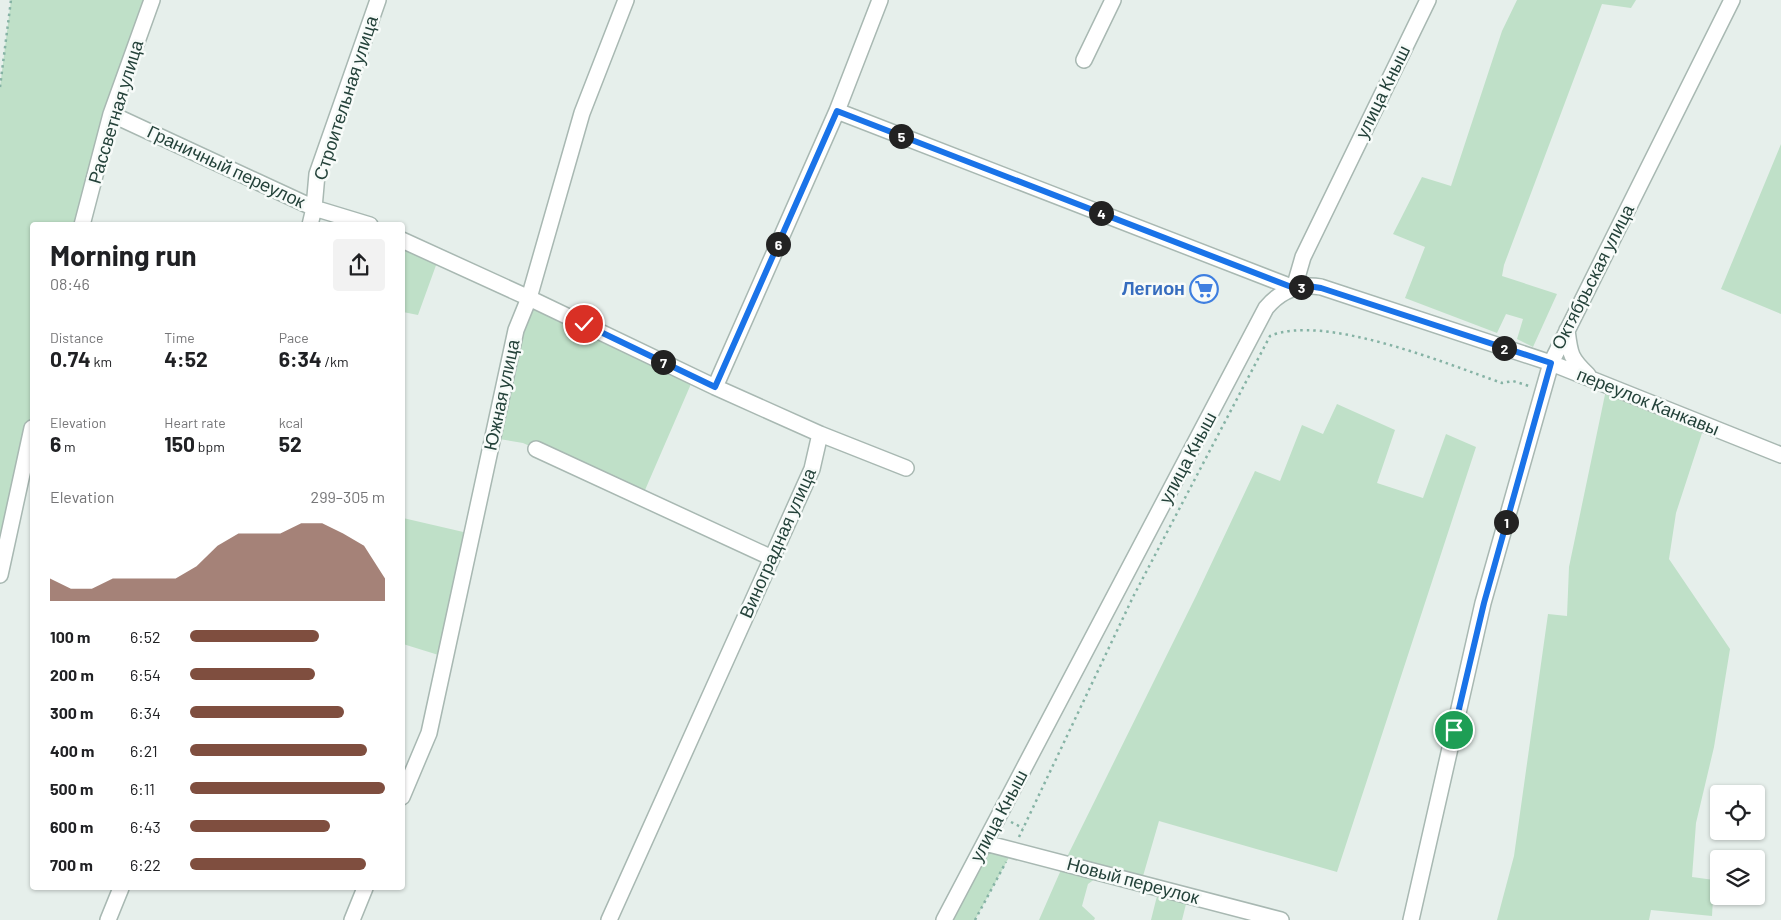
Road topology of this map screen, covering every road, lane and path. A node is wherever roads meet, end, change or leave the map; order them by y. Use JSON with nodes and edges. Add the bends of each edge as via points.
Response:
{"nodes":[{"id":1,"x":11,"y":0,"type":"edge"},
{"id":2,"x":152,"y":0,"type":"edge"},
{"id":3,"x":378,"y":0,"type":"edge"},
{"id":4,"x":626,"y":0,"type":"edge"},
{"id":5,"x":880,"y":0,"type":"edge"},
{"id":6,"x":1113,"y":0,"type":"edge"},
{"id":7,"x":1428,"y":0,"type":"edge"},
{"id":8,"x":1732,"y":0,"type":"edge"},
{"id":9,"x":1084,"y":60,"type":"dead end"},
{"id":10,"x":0,"y":87,"type":"edge"},
{"id":11,"x":837,"y":111,"type":"junction"},
{"id":12,"x":111,"y":114,"type":"junction"},
{"id":13,"x":314,"y":208,"type":"junction"},
{"id":14,"x":83,"y":222,"type":"edge"},
{"id":15,"x":311,"y":222,"type":"edge"},
{"id":16,"x":360,"y":222,"type":"edge"},
{"id":17,"x":405,"y":241,"type":"edge"},
{"id":18,"x":1294,"y":288,"type":"junction"},
{"id":19,"x":529,"y":298,"type":"junction"},
{"id":20,"x":1567,"y":329,"type":"junction"},
{"id":21,"x":1519,"y":353,"type":"junction"},
{"id":22,"x":1551,"y":363,"type":"junction"},
{"id":23,"x":1593,"y":380,"type":"junction"},
{"id":24,"x":715,"y":387,"type":"junction"},
{"id":25,"x":1543,"y":390,"type":"junction"},
{"id":26,"x":820,"y":434,"type":"junction"},
{"id":27,"x":30,"y":437,"type":"edge"},
{"id":28,"x":536,"y":449,"type":"dead end"},
{"id":29,"x":1781,"y":455,"type":"edge"},
{"id":30,"x":906,"y":468,"type":"dead end"},
{"id":31,"x":772,"y":558,"type":"junction"},
{"id":32,"x":0,"y":575,"type":"edge"},
{"id":33,"x":405,"y":790,"type":"edge"},
{"id":34,"x":985,"y":843,"type":"junction"},
{"id":35,"x":1012,"y":850,"type":"junction"},
{"id":36,"x":120,"y":890,"type":"edge"},
{"id":37,"x":364,"y":890,"type":"edge"},
{"id":38,"x":108,"y":920,"type":"edge"},
{"id":39,"x":352,"y":920,"type":"edge"},
{"id":40,"x":609,"y":920,"type":"edge"},
{"id":41,"x":944,"y":920,"type":"edge"},
{"id":42,"x":975,"y":920,"type":"edge"},
{"id":43,"x":1281,"y":920,"type":"edge"},
{"id":44,"x":1411,"y":920,"type":"edge"}],
"edges":[{"from":1,"to":10,"type":"path"},
{"from":2,"to":12,"type":"street","name":"Рассветная улица"},
{"from":3,"to":13,"type":"street","name":"Строительная улица","via":[[317,174]]},
{"from":4,"to":19,"type":"street","name":"Южная улица","via":[[582,113]]},
{"from":5,"to":11,"type":"street"},
{"from":6,"to":9,"type":"street"},
{"from":7,"to":18,"type":"street","name":"улица Кныш","via":[[1303,257]]},
{"from":8,"to":20,"type":"street","name":"Октябрьская улица"},
{"from":11,"to":18,"type":"street","name":"переулок Канкавы"},
{"from":11,"to":24,"type":"street"},
{"from":12,"to":13,"type":"street","name":"Граничный переулок"},
{"from":12,"to":14,"type":"street","name":"Рассветная улица"},
{"from":13,"to":15,"type":"street","name":"Строительная улица"},
{"from":13,"to":16,"type":"street","name":"Граничный переулок"},
{"from":17,"to":19,"type":"street"},
{"from":18,"to":21,"type":"street","name":"переулок Канкавы","via":[[1321,288]]},
{"from":18,"to":34,"type":"street","name":"улица Кныш","via":[[1266,308]]},
{"from":19,"to":24,"type":"street"},
{"from":19,"to":33,"type":"street","name":"Южная улица","via":[[516,330],[429,733]]},
{"from":20,"to":21,"type":"street","via":[[1541,351]]},
{"from":20,"to":22,"type":"street","name":"Октябрьская улица"},
{"from":20,"to":23,"type":"street","via":[[1574,362]]},
{"from":21,"to":22,"type":"street","name":"переулок Канкавы"},
{"from":22,"to":23,"type":"street","name":"переулок Канкавы"},
{"from":22,"to":25,"type":"street","name":"Октябрьская улица"},
{"from":23,"to":29,"type":"street","name":"переулок Канкавы"},
{"from":24,"to":26,"type":"street"},
{"from":25,"to":35,"type":"path","via":[[1513,381],[1502,383],[1413,352],[1346,334],[1299,330],[1270,336],[1133,597]]},
{"from":25,"to":44,"type":"street","name":"Октябрьская улица","via":[[1484,603]]},
{"from":26,"to":30,"type":"street"},
{"from":26,"to":31,"type":"street","name":"Виноградная улица","via":[[812,469]]},
{"from":27,"to":32,"type":"street"},
{"from":28,"to":31,"type":"street"},
{"from":31,"to":40,"type":"street","name":"Виноградная улица"},
{"from":34,"to":35,"type":"street","name":"Новый переулок"},
{"from":34,"to":41,"type":"street","name":"улица Кныш"},
{"from":35,"to":42,"type":"path"},
{"from":35,"to":43,"type":"street","name":"Новый переулок"},
{"from":36,"to":38,"type":"street"},
{"from":37,"to":39,"type":"street"}]}
